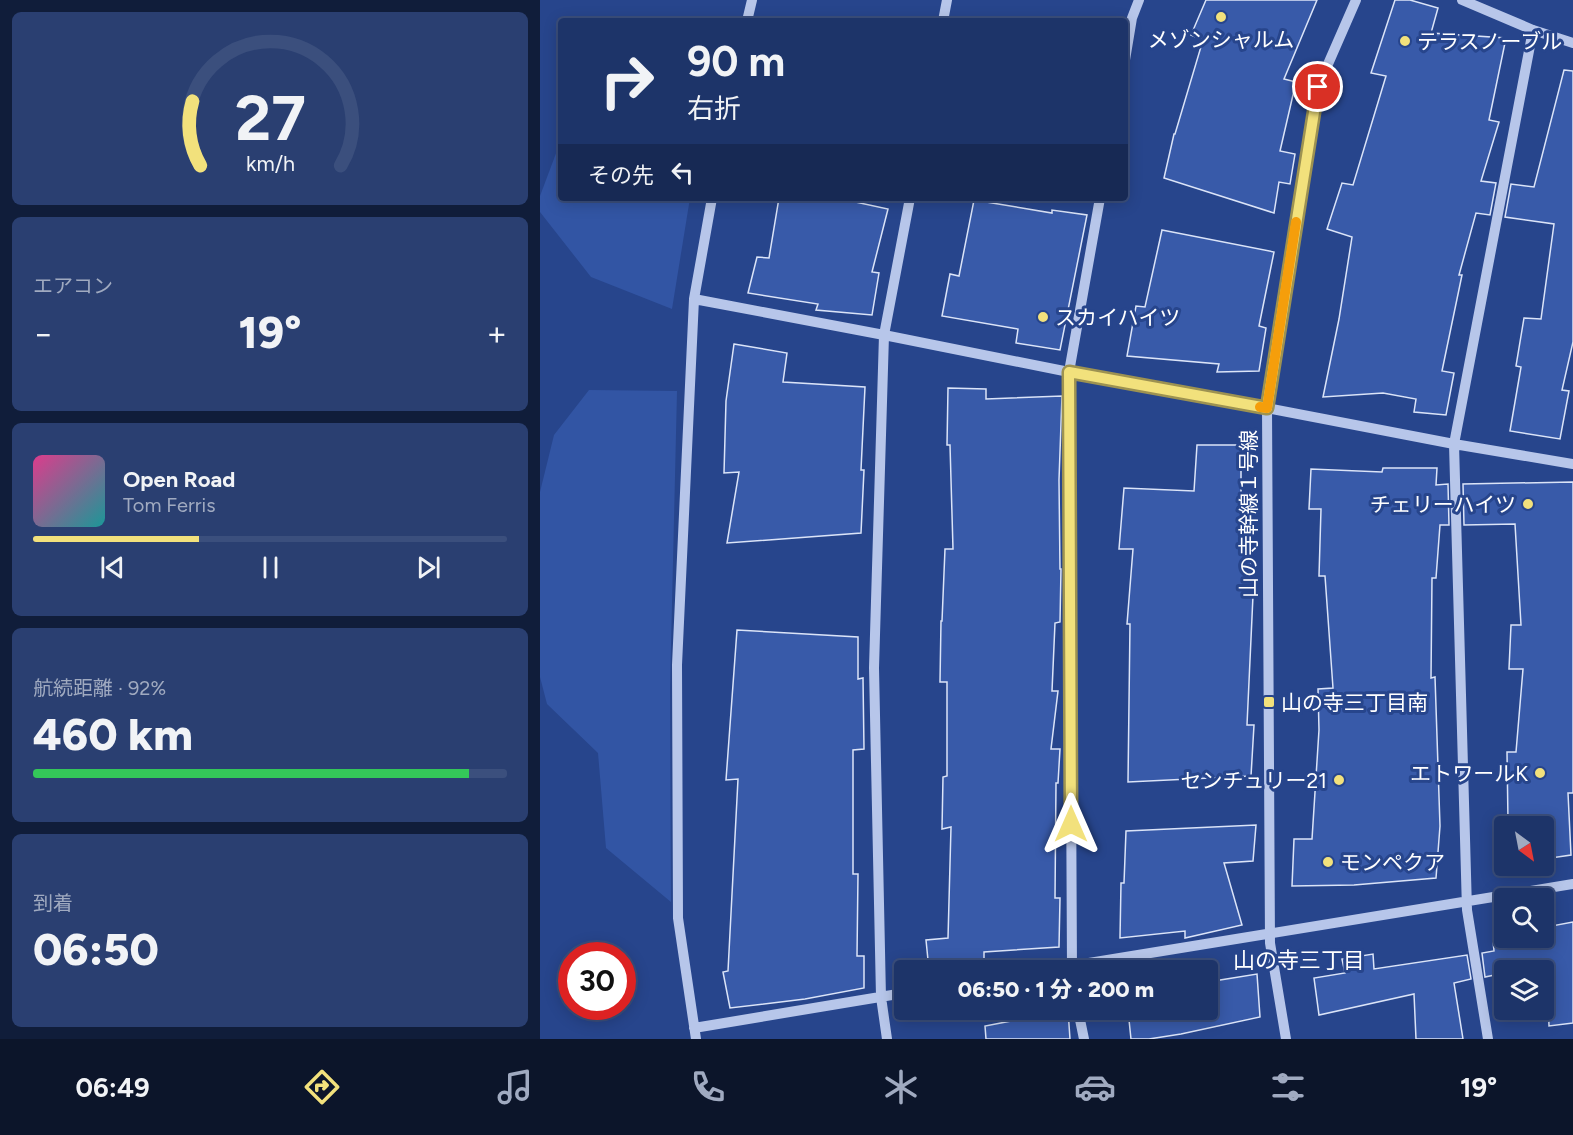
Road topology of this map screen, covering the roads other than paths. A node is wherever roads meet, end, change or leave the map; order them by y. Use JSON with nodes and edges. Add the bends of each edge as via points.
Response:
{"nodes":[{"id":1,"x":752,"y":0,"type":"edge"},
{"id":2,"x":947,"y":0,"type":"edge"},
{"id":3,"x":1139,"y":0,"type":"edge"},
{"id":4,"x":1356,"y":0,"type":"edge"},
{"id":5,"x":1462,"y":0,"type":"edge"},
{"id":6,"x":748,"y":18,"type":"edge"},
{"id":7,"x":944,"y":18,"type":"edge"},
{"id":8,"x":1533,"y":30,"type":"junction"},
{"id":9,"x":1128,"y":42,"type":"edge"},
{"id":10,"x":1573,"y":43,"type":"edge"},
{"id":11,"x":711,"y":201,"type":"edge"},
{"id":12,"x":909,"y":201,"type":"edge"},
{"id":13,"x":1099,"y":201,"type":"edge"},
{"id":14,"x":694,"y":298,"type":"junction"},
{"id":15,"x":884,"y":335,"type":"junction"},
{"id":16,"x":1069,"y":372,"type":"junction"},
{"id":17,"x":1267,"y":408,"type":"junction"},
{"id":18,"x":1454,"y":444,"type":"junction"},
{"id":19,"x":1573,"y":464,"type":"edge"},
{"id":20,"x":1573,"y":884,"type":"edge"},
{"id":21,"x":1467,"y":901,"type":"junction"},
{"id":22,"x":1270,"y":934,"type":"junction"},
{"id":23,"x":1072,"y":960,"type":"edge"},
{"id":24,"x":1119,"y":960,"type":"edge"},
{"id":25,"x":894,"y":995,"type":"edge"},
{"id":26,"x":881,"y":997,"type":"junction"},
{"id":27,"x":1080,"y":1020,"type":"edge"},
{"id":28,"x":695,"y":1033,"type":"edge"},
{"id":29,"x":887,"y":1039,"type":"edge"},
{"id":30,"x":1084,"y":1039,"type":"edge"},
{"id":31,"x":1286,"y":1039,"type":"edge"},
{"id":32,"x":1488,"y":1039,"type":"edge"}],
"edges":[{"from":1,"to":6,"type":"street"},
{"from":2,"to":7,"type":"street"},
{"from":3,"to":9,"type":"street"},
{"from":4,"to":17,"type":"street","name":"山の寺幹線１号線","via":[[1318,87]]},
{"from":5,"to":8,"type":"street"},
{"from":8,"to":10,"type":"street"},
{"from":8,"to":18,"type":"street"},
{"from":11,"to":14,"type":"street"},
{"from":12,"to":15,"type":"street"},
{"from":13,"to":16,"type":"street"},
{"from":14,"to":15,"type":"street"},
{"from":14,"to":28,"type":"street","via":[[677,665],[678,918]]},
{"from":15,"to":16,"type":"street"},
{"from":15,"to":26,"type":"street","via":[[874,668]]},
{"from":16,"to":17,"type":"street"},
{"from":16,"to":23,"type":"street"},
{"from":17,"to":18,"type":"street"},
{"from":17,"to":22,"type":"street","name":"山の寺幹線１号線"},
{"from":18,"to":19,"type":"street"},
{"from":18,"to":21,"type":"street"},
{"from":20,"to":21,"type":"street"},
{"from":21,"to":22,"type":"street"},
{"from":21,"to":32,"type":"street"},
{"from":22,"to":24,"type":"street"},
{"from":22,"to":31,"type":"street","name":"山の寺幹線１号線"},
{"from":25,"to":26,"type":"street"},
{"from":26,"to":28,"type":"street"},
{"from":26,"to":29,"type":"street"},
{"from":27,"to":30,"type":"street"}]}
